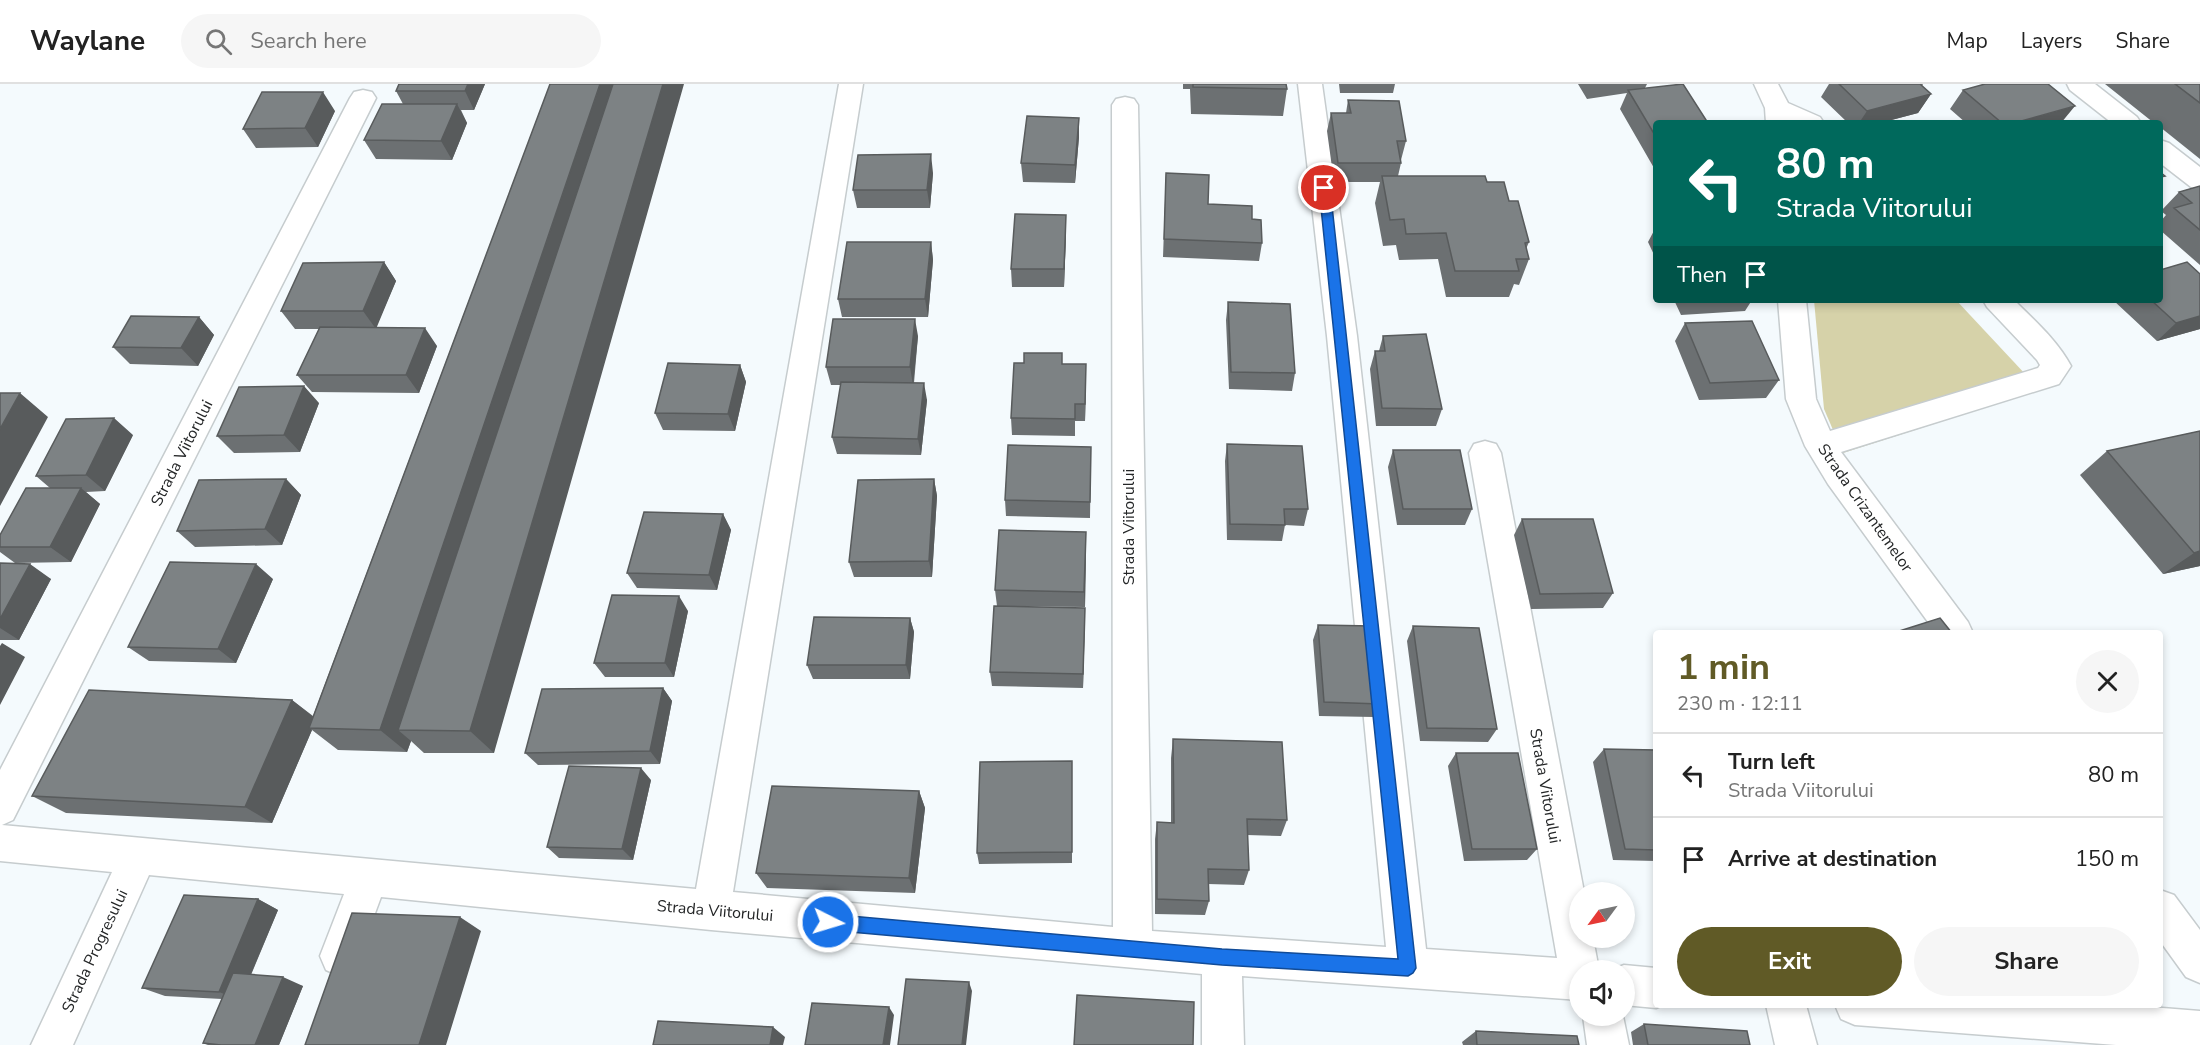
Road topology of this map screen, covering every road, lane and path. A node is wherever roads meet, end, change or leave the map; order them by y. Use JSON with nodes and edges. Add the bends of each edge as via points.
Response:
{"nodes":[{"id":1,"x":851,"y":84,"type":"edge"},
{"id":2,"x":1310,"y":84,"type":"edge"},
{"id":3,"x":1766,"y":84,"type":"edge"},
{"id":4,"x":2079,"y":84,"type":"edge"},
{"id":5,"x":363,"y":98,"type":"dead end"},
{"id":6,"x":1125,"y":105,"type":"dead end"},
{"id":7,"x":1778,"y":116,"type":"edge"},
{"id":8,"x":1797,"y":120,"type":"edge"},
{"id":9,"x":2124,"y":120,"type":"edge"},
{"id":10,"x":2163,"y":151,"type":"edge"},
{"id":11,"x":2200,"y":181,"type":"edge"},
{"id":12,"x":1792,"y":303,"type":"edge"},
{"id":13,"x":2000,"y":303,"type":"edge"},
{"id":14,"x":1821,"y":446,"type":"junction"},
{"id":15,"x":1485,"y":453,"type":"dead end"},
{"id":16,"x":1954,"y":630,"type":"edge"},
{"id":17,"x":0,"y":808,"type":"edge"},
{"id":18,"x":0,"y":843,"type":"edge"},
{"id":19,"x":138,"y":857,"type":"junction"},
{"id":20,"x":369,"y":879,"type":"junction"},
{"id":21,"x":711,"y":911,"type":"junction"},
{"id":22,"x":2163,"y":913,"type":"edge"},
{"id":23,"x":1133,"y":949,"type":"junction"},
{"id":24,"x":1222,"y":957,"type":"junction"},
{"id":25,"x":1577,"y":960,"type":"edge"},
{"id":26,"x":2200,"y":963,"type":"edge"},
{"id":27,"x":1408,"y":968,"type":"junction"},
{"id":28,"x":1569,"y":977,"type":"edge"},
{"id":29,"x":1635,"y":986,"type":"edge"},
{"id":30,"x":1653,"y":988,"type":"edge"},
{"id":31,"x":328,"y":990,"type":"edge"},
{"id":32,"x":1787,"y":1008,"type":"edge"},
{"id":33,"x":1883,"y":1008,"type":"edge"},
{"id":34,"x":1605,"y":1026,"type":"edge"},
{"id":35,"x":2200,"y":1031,"type":"edge"},
{"id":36,"x":2152,"y":1037,"type":"edge"},
{"id":37,"x":52,"y":1045,"type":"edge"},
{"id":38,"x":1223,"y":1045,"type":"edge"},
{"id":39,"x":1608,"y":1045,"type":"edge"},
{"id":40,"x":1796,"y":1045,"type":"edge"}],
"edges":[{"from":1,"to":21,"type":"street"},
{"from":2,"to":27,"type":"street","via":[[1342,336]]},
{"from":3,"to":7,"type":"street"},
{"from":4,"to":9,"type":"street"},
{"from":5,"to":17,"type":"street","name":"Strada Viitorului"},
{"from":6,"to":23,"type":"street","name":"Strada Viitorului"},
{"from":7,"to":8,"type":"street"},
{"from":10,"to":11,"type":"street"},
{"from":12,"to":14,"type":"street","name":"Strada Crizantemelor","via":[[1801,399]]},
{"from":13,"to":14,"type":"street","via":[[2047,352],[2056,366],[2048,376]]},
{"from":14,"to":16,"type":"street","name":"Strada Crizantemelor"},
{"from":15,"to":25,"type":"street","name":"Strada Viitorului"},
{"from":18,"to":19,"type":"street","name":"Strada Viitorului"},
{"from":19,"to":20,"type":"street","name":"Strada Viitorului"},
{"from":19,"to":37,"type":"street","name":"Strada Progresului"},
{"from":20,"to":21,"type":"street","name":"Strada Viitorului"},
{"from":20,"to":31,"type":"street"},
{"from":21,"to":23,"type":"street","name":"Strada Viitorului"},
{"from":22,"to":26,"type":"street"},
{"from":23,"to":24,"type":"street","name":"Strada Viitorului"},
{"from":24,"to":27,"type":"street","name":"Strada Viitorului"},
{"from":24,"to":38,"type":"street"},
{"from":27,"to":28,"type":"street","name":"Strada Viitorului"},
{"from":29,"to":30,"type":"street"},
{"from":32,"to":40,"type":"street"},
{"from":33,"to":36,"type":"street"},
{"from":34,"to":39,"type":"street"},
{"from":35,"to":36,"type":"street"}]}
